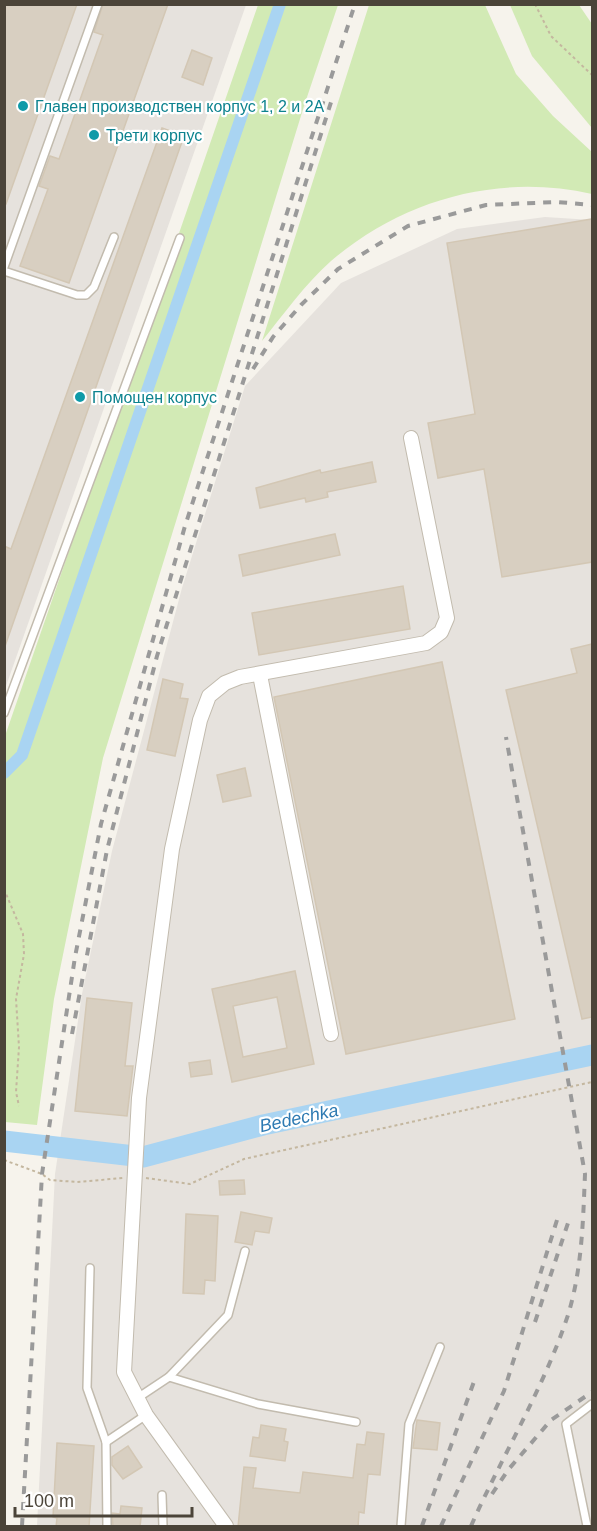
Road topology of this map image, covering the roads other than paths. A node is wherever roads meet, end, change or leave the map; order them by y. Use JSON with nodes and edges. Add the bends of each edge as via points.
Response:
{"nodes":[{"id":1,"x":98,"y":4,"type":"edge"},
{"id":2,"x":114,"y":237,"type":"dead end"},
{"id":3,"x":180,"y":238,"type":"dead end"},
{"id":4,"x":4,"y":269,"type":"edge"},
{"id":5,"x":411,"y":438,"type":"dead end"},
{"id":6,"x":260,"y":675,"type":"junction"},
{"id":7,"x":4,"y":713,"type":"edge"},
{"id":8,"x":331,"y":1034,"type":"dead end"},
{"id":9,"x":245,"y":1251,"type":"dead end"},
{"id":10,"x":90,"y":1268,"type":"dead end"},
{"id":11,"x":440,"y":1347,"type":"dead end"},
{"id":12,"x":169,"y":1377,"type":"junction"},
{"id":13,"x":136,"y":1399,"type":"junction"},
{"id":14,"x":592,"y":1404,"type":"edge"},
{"id":15,"x":146,"y":1415,"type":"junction"},
{"id":16,"x":356,"y":1422,"type":"dead end"},
{"id":17,"x":106,"y":1442,"type":"junction"},
{"id":18,"x":162,"y":1495,"type":"dead end"},
{"id":19,"x":107,"y":1527,"type":"edge"},
{"id":20,"x":163,"y":1527,"type":"edge"},
{"id":21,"x":226,"y":1527,"type":"edge"},
{"id":22,"x":401,"y":1527,"type":"edge"},
{"id":23,"x":587,"y":1527,"type":"edge"}],
"edges":[{"from":1,"to":4,"type":"lane"},
{"from":2,"to":4,"type":"lane","via":[[94,288],[86,295]]},
{"from":3,"to":7,"type":"lane"},
{"from":5,"to":6,"type":"street","via":[[447,618],[441,632],[426,643]]},
{"from":6,"to":8,"type":"street"},
{"from":6,"to":13,"type":"street","via":[[225,683],[208,696],[172,849],[147,1027],[137,1143],[124,1372]]},
{"from":9,"to":12,"type":"lane","via":[[228,1315]]},
{"from":10,"to":17,"type":"lane","via":[[87,1388]]},
{"from":11,"to":22,"type":"lane","via":[[409,1424]]},
{"from":12,"to":13,"type":"lane"},
{"from":12,"to":16,"type":"lane","via":[[258,1404]]},
{"from":13,"to":15,"type":"street"},
{"from":14,"to":23,"type":"lane","via":[[566,1424]]},
{"from":15,"to":17,"type":"lane"},
{"from":15,"to":21,"type":"street"},
{"from":17,"to":19,"type":"lane"},
{"from":18,"to":20,"type":"lane"}]}
